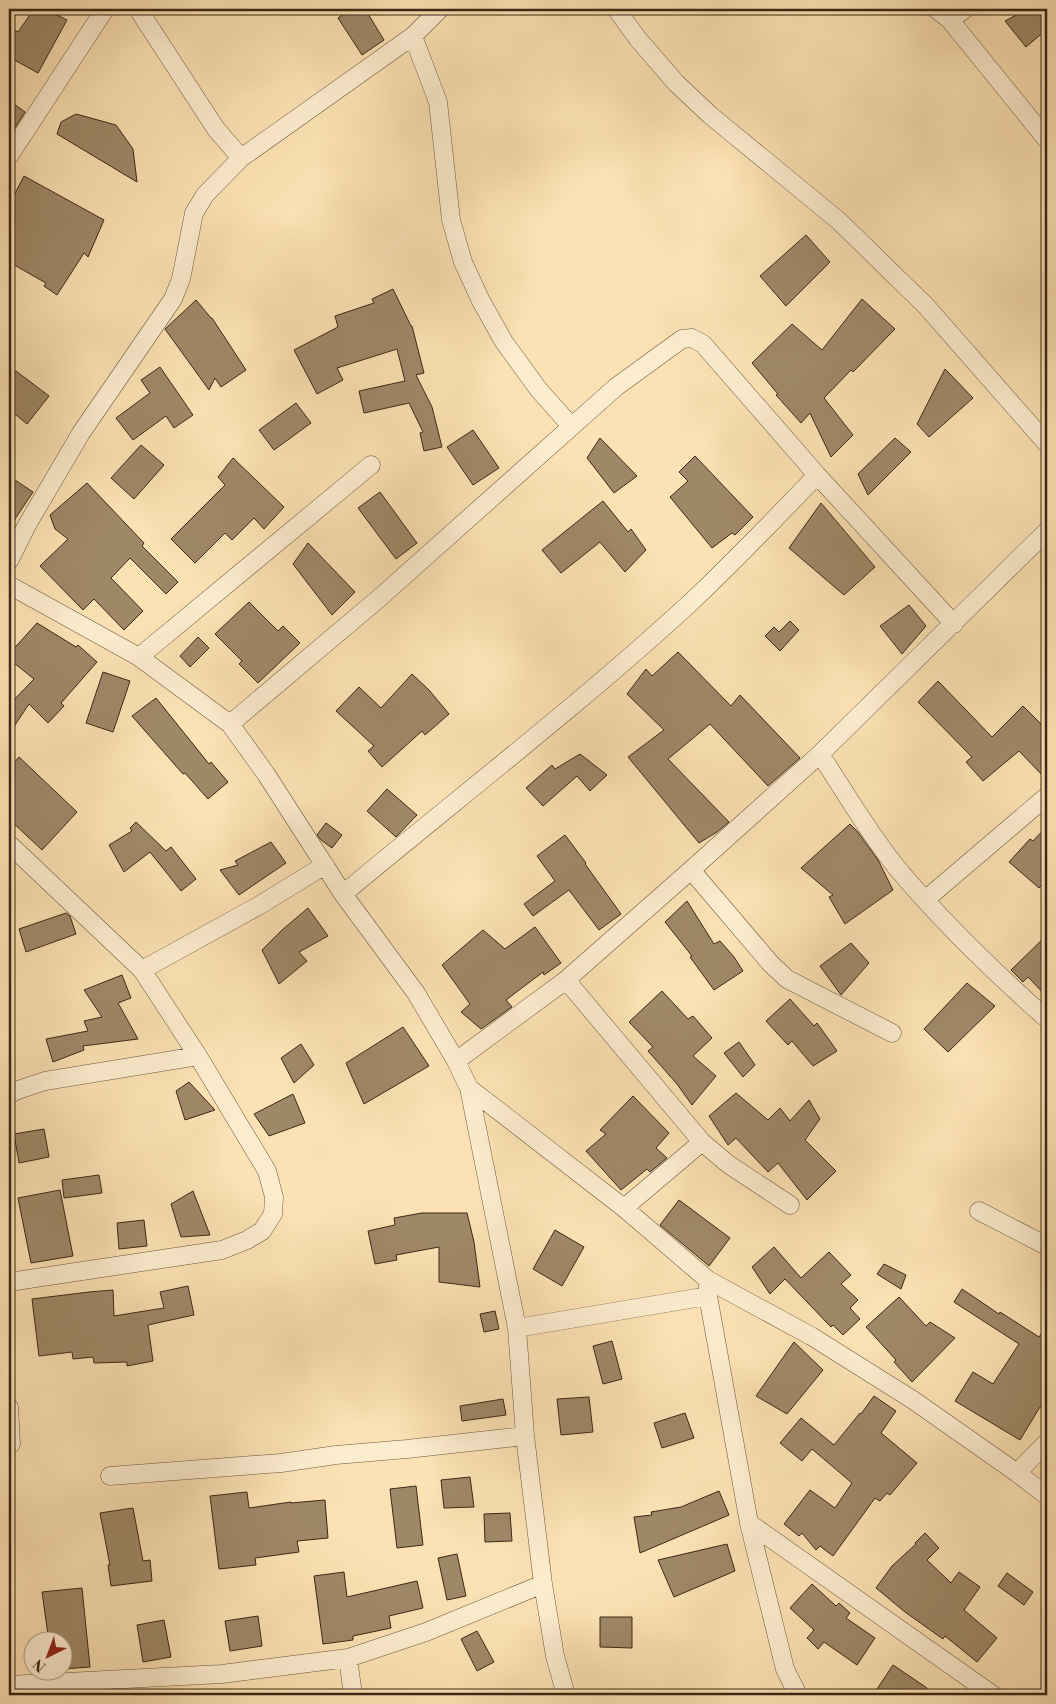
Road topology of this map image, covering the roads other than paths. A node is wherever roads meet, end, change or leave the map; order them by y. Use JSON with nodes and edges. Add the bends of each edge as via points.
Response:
{"nodes":[{"id":1,"x":105,"y":9,"type":"edge"},
{"id":2,"x":138,"y":9,"type":"edge"},
{"id":3,"x":440,"y":9,"type":"edge"},
{"id":4,"x":616,"y":9,"type":"edge"},
{"id":5,"x":936,"y":9,"type":"edge"},
{"id":6,"x":965,"y":9,"type":"edge"},
{"id":7,"x":950,"y":20,"type":"junction"},
{"id":8,"x":413,"y":36,"type":"junction"},
{"id":9,"x":1047,"y":140,"type":"edge"},
{"id":10,"x":9,"y":156,"type":"edge"},
{"id":11,"x":241,"y":158,"type":"junction"},
{"id":12,"x":570,"y":426,"type":"junction"},
{"id":13,"x":1047,"y":444,"type":"edge"},
{"id":14,"x":371,"y":465,"type":"dead end"},
{"id":15,"x":817,"y":475,"type":"junction"},
{"id":16,"x":1047,"y":531,"type":"edge"},
{"id":17,"x":9,"y":561,"type":"edge"},
{"id":18,"x":9,"y":585,"type":"edge"},
{"id":19,"x":954,"y":624,"type":"junction"},
{"id":20,"x":139,"y":657,"type":"junction"},
{"id":21,"x":230,"y":724,"type":"junction"},
{"id":22,"x":820,"y":754,"type":"junction"},
{"id":23,"x":1047,"y":796,"type":"edge"},
{"id":24,"x":9,"y":844,"type":"edge"},
{"id":25,"x":325,"y":865,"type":"junction"},
{"id":26,"x":691,"y":870,"type":"junction"},
{"id":27,"x":343,"y":894,"type":"junction"},
{"id":28,"x":925,"y":900,"type":"junction"},
{"id":29,"x":142,"y":970,"type":"junction"},
{"id":30,"x":566,"y":980,"type":"junction"},
{"id":31,"x":1047,"y":1019,"type":"edge"},
{"id":32,"x":892,"y":1033,"type":"dead end"},
{"id":33,"x":198,"y":1056,"type":"junction"},
{"id":34,"x":456,"y":1061,"type":"junction"},
{"id":35,"x":469,"y":1088,"type":"junction"},
{"id":36,"x":9,"y":1095,"type":"edge"},
{"id":37,"x":702,"y":1142,"type":"junction"},
{"id":38,"x":790,"y":1206,"type":"dead end"},
{"id":39,"x":624,"y":1208,"type":"junction"},
{"id":40,"x":979,"y":1211,"type":"dead end"},
{"id":41,"x":1047,"y":1246,"type":"edge"},
{"id":42,"x":9,"y":1282,"type":"edge"},
{"id":43,"x":708,"y":1288,"type":"junction"},
{"id":44,"x":517,"y":1328,"type":"junction"},
{"id":45,"x":9,"y":1407,"type":"edge"},
{"id":46,"x":525,"y":1436,"type":"junction"},
{"id":47,"x":1047,"y":1442,"type":"edge"},
{"id":48,"x":11,"y":1444,"type":"dead end"},
{"id":49,"x":1017,"y":1473,"type":"junction"},
{"id":50,"x":110,"y":1476,"type":"dead end"},
{"id":51,"x":1047,"y":1496,"type":"edge"},
{"id":52,"x":750,"y":1523,"type":"junction"},
{"id":53,"x":542,"y":1584,"type":"junction"},
{"id":54,"x":348,"y":1658,"type":"junction"},
{"id":55,"x":9,"y":1685,"type":"edge"},
{"id":56,"x":353,"y":1695,"type":"edge"},
{"id":57,"x":566,"y":1695,"type":"edge"},
{"id":58,"x":798,"y":1695,"type":"edge"},
{"id":59,"x":993,"y":1695,"type":"edge"}],
"edges":[{"from":1,"to":10,"type":"street"},
{"from":2,"to":11,"type":"street","via":[[216,129]]},
{"from":3,"to":8,"type":"street"},
{"from":4,"to":13,"type":"street","via":[[676,83],[839,221],[926,306]]},
{"from":5,"to":7,"type":"street"},
{"from":6,"to":7,"type":"street"},
{"from":7,"to":9,"type":"street"},
{"from":8,"to":11,"type":"street"},
{"from":8,"to":12,"type":"street","via":[[438,102],[451,220],[463,262],[504,342]]},
{"from":11,"to":17,"type":"street","via":[[205,195],[194,213],[181,278],[173,299],[81,433]]},
{"from":12,"to":15,"type":"street","via":[[616,387],[682,339],[692,338],[703,344]]},
{"from":12,"to":21,"type":"street","via":[[376,600]]},
{"from":14,"to":20,"type":"street"},
{"from":15,"to":19,"type":"street"},
{"from":15,"to":27,"type":"street","via":[[695,598],[617,668]]},
{"from":16,"to":19,"type":"street"},
{"from":18,"to":20,"type":"street"},
{"from":19,"to":22,"type":"street"},
{"from":20,"to":21,"type":"street"},
{"from":21,"to":25,"type":"street"},
{"from":22,"to":26,"type":"street"},
{"from":22,"to":28,"type":"street","via":[[861,818]]},
{"from":23,"to":28,"type":"street"},
{"from":24,"to":29,"type":"street"},
{"from":25,"to":27,"type":"street"},
{"from":25,"to":29,"type":"street"},
{"from":26,"to":30,"type":"street"},
{"from":26,"to":32,"type":"street","via":[[787,979]]},
{"from":27,"to":34,"type":"street","via":[[416,993]]},
{"from":28,"to":31,"type":"street","via":[[997,975]]},
{"from":29,"to":33,"type":"street"},
{"from":30,"to":34,"type":"street"},
{"from":30,"to":37,"type":"street"},
{"from":33,"to":36,"type":"street","via":[[45,1081]]},
{"from":33,"to":42,"type":"street","via":[[267,1171],[274,1196],[273,1214],[262,1231],[222,1250]]},
{"from":34,"to":35,"type":"street"},
{"from":35,"to":39,"type":"street"},
{"from":35,"to":44,"type":"street"},
{"from":37,"to":38,"type":"street"},
{"from":37,"to":39,"type":"street"},
{"from":39,"to":43,"type":"street"},
{"from":40,"to":41,"type":"street"},
{"from":43,"to":44,"type":"street"},
{"from":43,"to":49,"type":"street","via":[[812,1336],[913,1400]]},
{"from":43,"to":52,"type":"street"},
{"from":44,"to":46,"type":"street"},
{"from":45,"to":48,"type":"street"},
{"from":46,"to":50,"type":"street","via":[[281,1463]]},
{"from":46,"to":53,"type":"street"},
{"from":47,"to":49,"type":"street"},
{"from":49,"to":51,"type":"street"},
{"from":52,"to":58,"type":"street","via":[[785,1668]]},
{"from":52,"to":59,"type":"street"},
{"from":53,"to":54,"type":"street","via":[[426,1632]]},
{"from":53,"to":57,"type":"street","via":[[554,1656]]},
{"from":54,"to":55,"type":"street","via":[[222,1674]]},
{"from":54,"to":56,"type":"street"}]}
